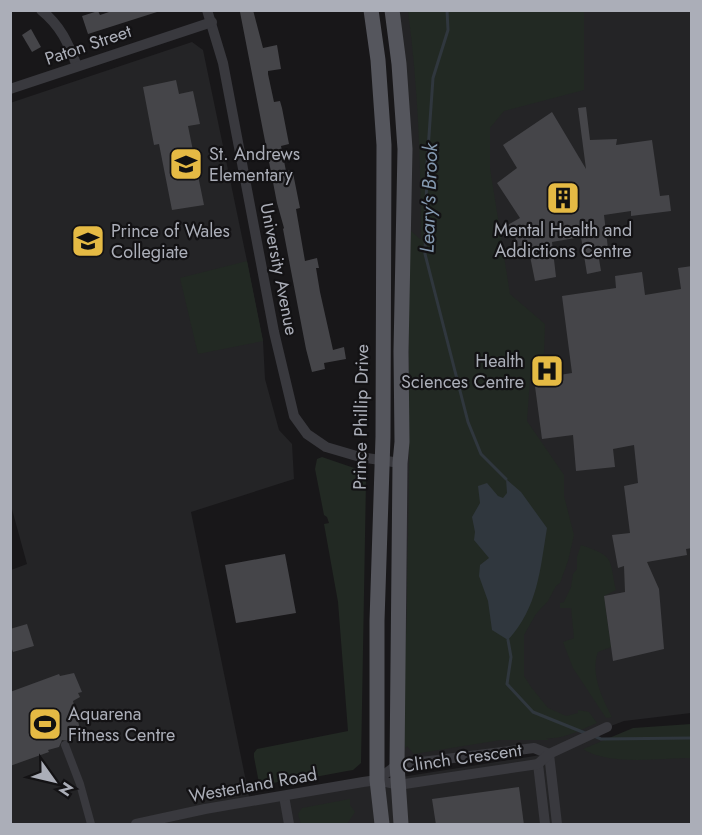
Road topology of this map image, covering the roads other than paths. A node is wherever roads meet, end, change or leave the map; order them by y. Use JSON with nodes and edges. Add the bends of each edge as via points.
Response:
{"nodes":[{"id":1,"x":41,"y":10,"type":"edge"},
{"id":2,"x":207,"y":10,"type":"edge"},
{"id":3,"x":371,"y":10,"type":"edge"},
{"id":4,"x":392,"y":10,"type":"edge"},
{"id":5,"x":212,"y":22,"type":"junction"},
{"id":6,"x":76,"y":66,"type":"junction"},
{"id":7,"x":10,"y":89,"type":"edge"},
{"id":8,"x":382,"y":461,"type":"junction"},
{"id":9,"x":400,"y":463,"type":"junction"},
{"id":10,"x":607,"y":727,"type":"dead end"},
{"id":11,"x":65,"y":745,"type":"dead end"},
{"id":12,"x":549,"y":754,"type":"junction"},
{"id":13,"x":538,"y":764,"type":"junction"},
{"id":14,"x":397,"y":765,"type":"junction"},
{"id":15,"x":377,"y":780,"type":"junction"},
{"id":16,"x":398,"y":785,"type":"junction"},
{"id":17,"x":284,"y":796,"type":"junction"},
{"id":18,"x":91,"y":825,"type":"edge"},
{"id":19,"x":136,"y":825,"type":"edge"},
{"id":20,"x":288,"y":825,"type":"edge"},
{"id":21,"x":382,"y":825,"type":"edge"},
{"id":22,"x":401,"y":825,"type":"edge"},
{"id":23,"x":545,"y":825,"type":"edge"},
{"id":24,"x":557,"y":825,"type":"edge"}],
"edges":[{"from":1,"to":6,"type":"street","via":[[65,36]]},
{"from":2,"to":5,"type":"street","name":"University Avenue"},
{"from":3,"to":8,"type":"main road","name":"Prince Phillip Drive","via":[[384,145]]},
{"from":4,"to":9,"type":"main road","via":[[405,149]]},
{"from":5,"to":6,"type":"street","name":"Paton Street"},
{"from":5,"to":8,"type":"street","name":"University Avenue","via":[[294,416],[307,434],[326,447]]},
{"from":6,"to":7,"type":"street","name":"Paton Street"},
{"from":8,"to":9,"type":"street","name":"University Avenue"},
{"from":8,"to":15,"type":"main road","name":"Prince Phillip Drive","via":[[376,621]]},
{"from":9,"to":14,"type":"main road"},
{"from":10,"to":12,"type":"street","name":"Clinch Crescent"},
{"from":11,"to":18,"type":"street"},
{"from":12,"to":13,"type":"street","name":"Clinch Crescent"},
{"from":12,"to":14,"type":"street","name":"Clinch Crescent","via":[[534,747]]},
{"from":12,"to":24,"type":"street"},
{"from":13,"to":16,"type":"street","name":"Clinch Crescent"},
{"from":13,"to":23,"type":"street"},
{"from":14,"to":15,"type":"street","name":"Clinch Crescent"},
{"from":14,"to":16,"type":"main road"},
{"from":15,"to":16,"type":"street","name":"Clinch Crescent"},
{"from":15,"to":17,"type":"street","name":"Westerland Road"},
{"from":15,"to":21,"type":"main road","name":"Prince Phillip Drive"},
{"from":16,"to":22,"type":"main road"},
{"from":17,"to":19,"type":"street","name":"Westerland Road"},
{"from":17,"to":20,"type":"street"}]}
